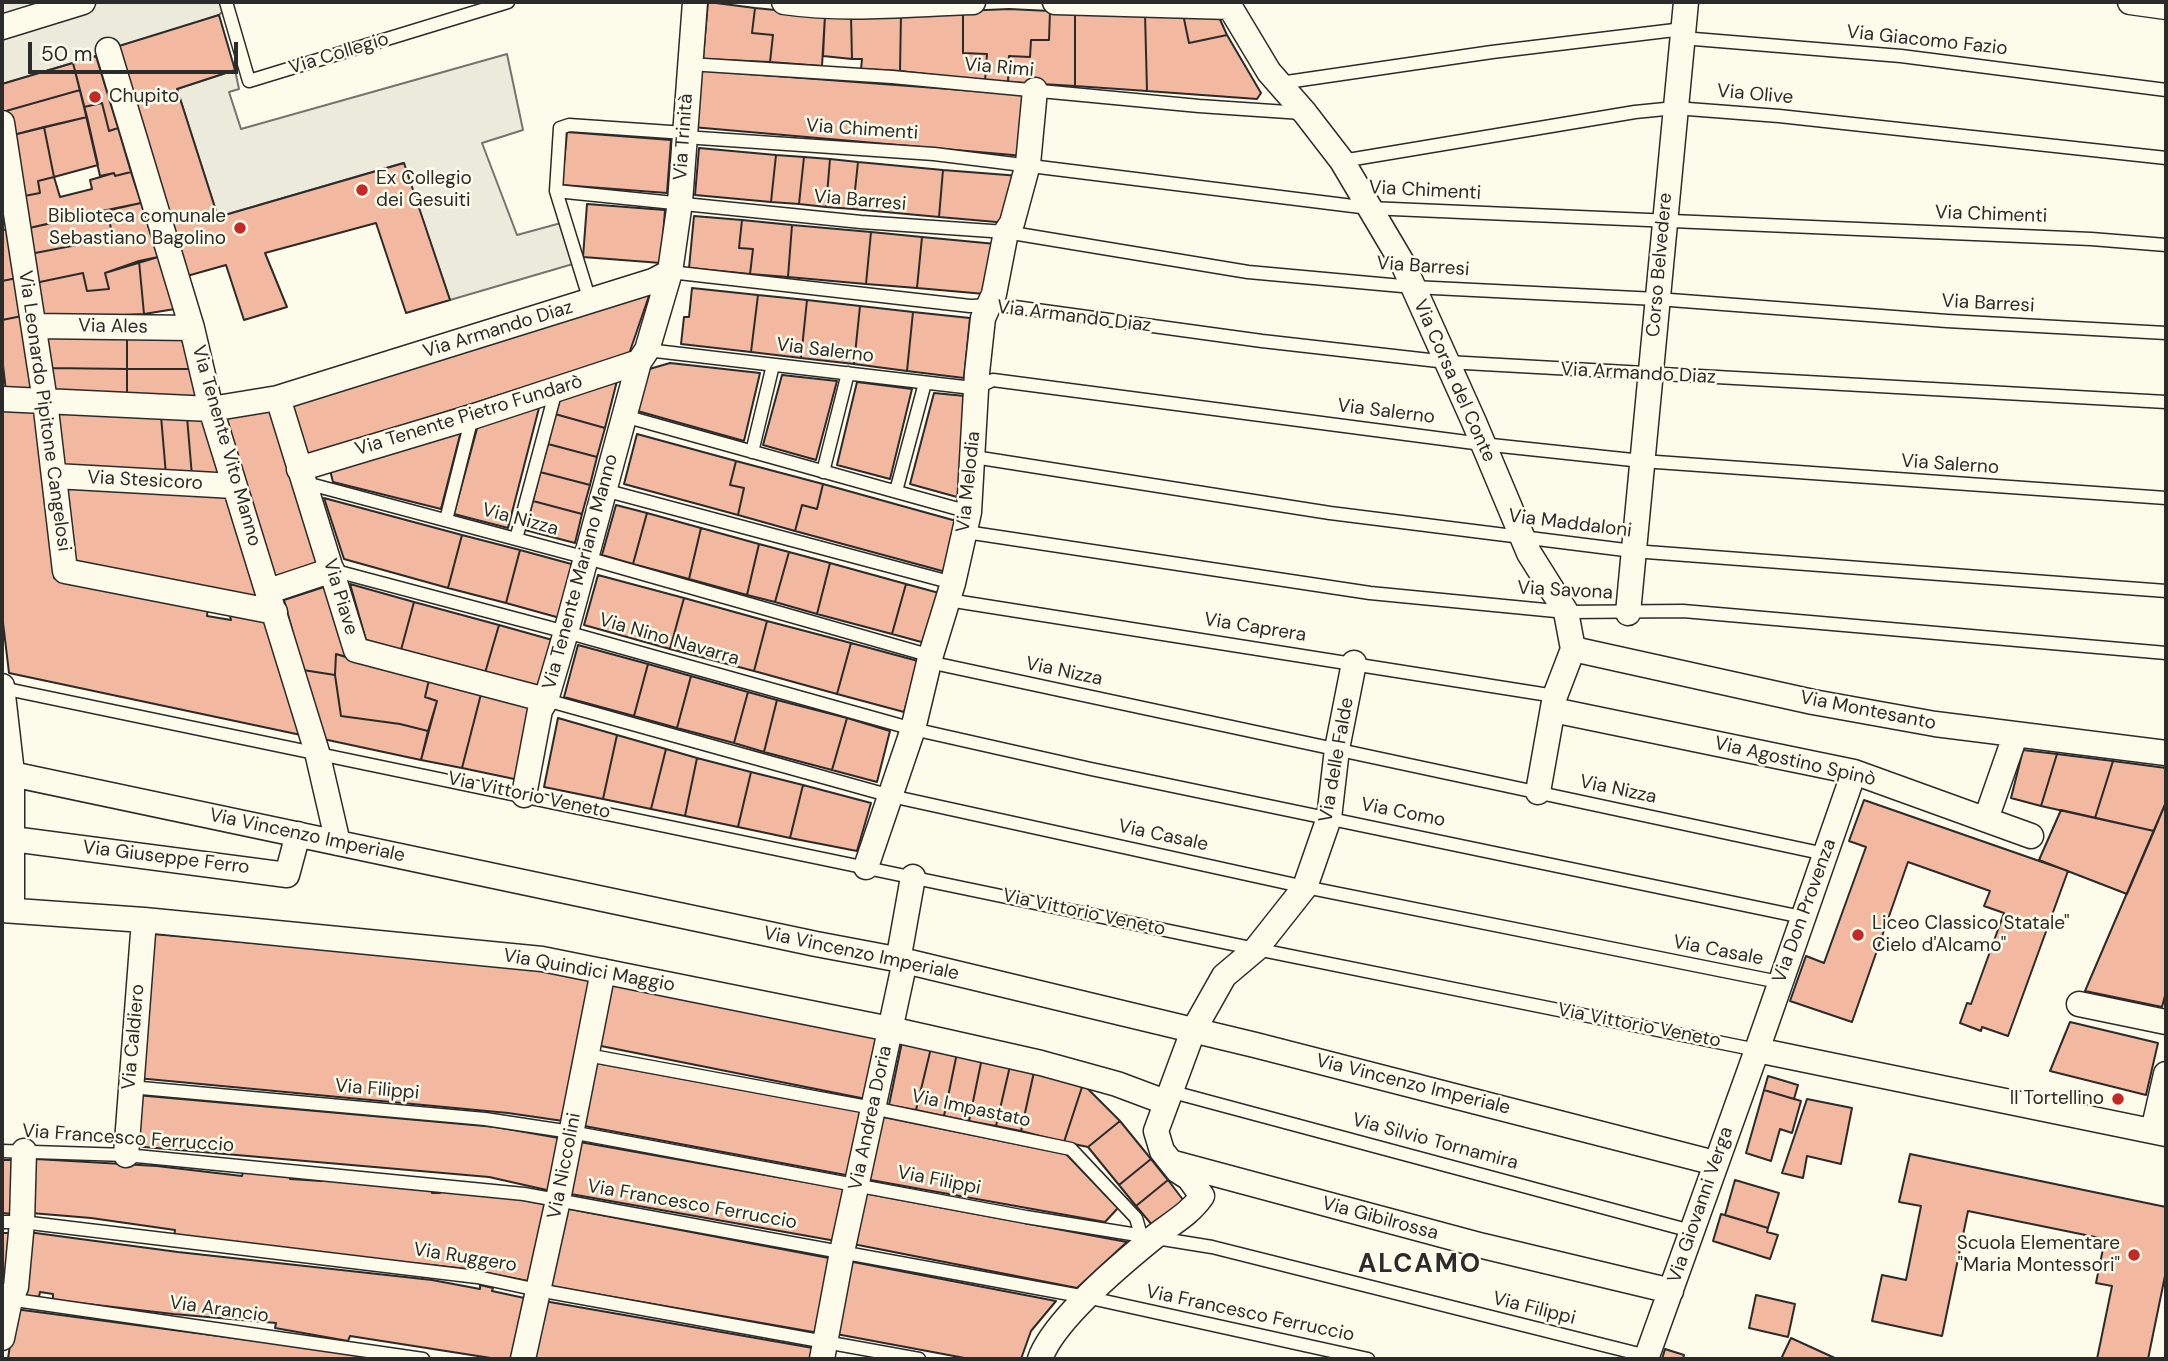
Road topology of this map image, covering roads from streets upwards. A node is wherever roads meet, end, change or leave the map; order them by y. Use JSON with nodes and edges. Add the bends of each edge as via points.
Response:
{"nodes":[{"id":1,"x":83,"y":2,"type":"edge"},
{"id":2,"x":695,"y":2,"type":"edge"},
{"id":3,"x":784,"y":2,"type":"edge"},
{"id":4,"x":973,"y":2,"type":"edge"},
{"id":5,"x":1055,"y":2,"type":"edge"},
{"id":6,"x":1686,"y":2,"type":"edge"},
{"id":7,"x":2130,"y":2,"type":"edge"},
{"id":8,"x":1230,"y":5,"type":"edge"},
{"id":9,"x":2166,"y":7,"type":"edge"},
{"id":10,"x":2,"y":27,"type":"edge"},
{"id":11,"x":108,"y":50,"type":"dead end"},
{"id":12,"x":1035,"y":90,"type":"road end"},
{"id":13,"x":2,"y":123,"type":"edge"},
{"id":14,"x":670,"y":272,"type":"junction"},
{"id":15,"x":34,"y":326,"type":"junction"},
{"id":16,"x":192,"y":328,"type":"junction"},
{"id":17,"x":643,"y":356,"type":"junction"},
{"id":18,"x":278,"y":398,"type":"junction"},
{"id":19,"x":2,"y":399,"type":"edge"},
{"id":20,"x":45,"y":401,"type":"junction"},
{"id":21,"x":211,"y":409,"type":"junction"},
{"id":22,"x":55,"y":476,"type":"junction"},
{"id":23,"x":303,"y":476,"type":"junction"},
{"id":24,"x":234,"y":486,"type":"junction"},
{"id":25,"x":332,"y":570,"type":"junction"},
{"id":26,"x":272,"y":602,"type":"junction"},
{"id":27,"x":1628,"y":613,"type":"road end"},
{"id":28,"x":1573,"y":649,"type":"junction"},
{"id":29,"x":1354,"y":663,"type":"road end"},
{"id":30,"x":2,"y":688,"type":"edge"},
{"id":31,"x":546,"y":700,"type":"junction"},
{"id":32,"x":1554,"y":703,"type":"junction"},
{"id":33,"x":2015,"y":736,"type":"junction"},
{"id":34,"x":2166,"y":753,"type":"edge"},
{"id":35,"x":1854,"y":772,"type":"junction"},
{"id":36,"x":7,"y":773,"type":"edge"},
{"id":37,"x":1538,"y":792,"type":"road end"},
{"id":38,"x":524,"y":795,"type":"road end"},
{"id":39,"x":1986,"y":819,"type":"junction"},
{"id":40,"x":298,"y":834,"type":"junction"},
{"id":41,"x":2031,"y":836,"type":"dead end"},
{"id":42,"x":9,"y":838,"type":"junction"},
{"id":43,"x":338,"y":843,"type":"junction"},
{"id":44,"x":866,"y":867,"type":"road end"},
{"id":45,"x":913,"y":877,"type":"road end"},
{"id":46,"x":7,"y":910,"type":"edge"},
{"id":47,"x":144,"y":920,"type":"junction"},
{"id":48,"x":901,"y":960,"type":"junction"},
{"id":49,"x":603,"y":971,"type":"junction"},
{"id":50,"x":2079,"y":1004,"type":"dead end"},
{"id":51,"x":2166,"y":1022,"type":"edge"},
{"id":52,"x":890,"y":1029,"type":"junction"},
{"id":53,"x":1193,"y":1031,"type":"junction"},
{"id":54,"x":1757,"y":1050,"type":"junction"},
{"id":55,"x":2166,"y":1074,"type":"edge"},
{"id":56,"x":1167,"y":1096,"type":"junction"},
{"id":57,"x":2160,"y":1133,"type":"edge"},
{"id":58,"x":13,"y":1151,"type":"edge"},
{"id":59,"x":126,"y":1155,"type":"road end"},
{"id":60,"x":1171,"y":1163,"type":"junction"},
{"id":61,"x":1715,"y":1163,"type":"junction"},
{"id":62,"x":12,"y":1222,"type":"edge"},
{"id":63,"x":1671,"y":1291,"type":"junction"},
{"id":64,"x":6,"y":1298,"type":"edge"},
{"id":65,"x":2,"y":1338,"type":"edge"},
{"id":66,"x":824,"y":1351,"type":"edge"},
{"id":67,"x":1646,"y":1358,"type":"edge"},
{"id":68,"x":523,"y":1359,"type":"edge"},
{"id":69,"x":1040,"y":1359,"type":"edge"}],
"edges":[{"from":1,"to":10,"type":"street"},
{"from":2,"to":14,"type":"street","name":"Via Trinità","via":[[680,202]]},
{"from":3,"to":4,"type":"street","via":[[864,6]]},
{"from":5,"to":8,"type":"street"},
{"from":6,"to":27,"type":"street","name":"Corso Belvedere"},
{"from":7,"to":9,"type":"street"},
{"from":8,"to":28,"type":"street","name":"Via Corsa del Conte","via":[[1269,72],[1342,161],[1403,264],[1529,553],[1566,612]]},
{"from":11,"to":16,"type":"street","name":"Via Tenente Vito Manno"},
{"from":12,"to":44,"type":"street","name":"Via Melodia","via":[[1028,164],[1006,232],[995,294],[983,318],[968,522],[913,729]]},
{"from":13,"to":15,"type":"street","name":"Via Leonardo Pipitone Cangelosi"},
{"from":14,"to":17,"type":"street","name":"Via Trinità"},
{"from":14,"to":18,"type":"street","name":"Via Armando Diaz"},
{"from":15,"to":16,"type":"street","name":"Via Ales"},
{"from":15,"to":20,"type":"street","name":"Via Leonardo Pipitone Cangelosi"},
{"from":16,"to":21,"type":"street","name":"Via Tenente Vito Manno"},
{"from":17,"to":23,"type":"street","name":"Via Tenente Pietro Fundarò"},
{"from":17,"to":31,"type":"street","name":"Via Tenente Mariano Manno"},
{"from":18,"to":21,"type":"street","name":"Via Armando Diaz"},
{"from":18,"to":23,"type":"street","name":"Via Piave"},
{"from":19,"to":20,"type":"street","name":"Via Armando Diaz"},
{"from":20,"to":21,"type":"street","name":"Via Armando Diaz"},
{"from":20,"to":22,"type":"street","name":"Via Leonardo Pipitone Cangelosi"},
{"from":21,"to":24,"type":"street","name":"Via Tenente Vito Manno"},
{"from":22,"to":24,"type":"street","name":"Via Stesicoro"},
{"from":22,"to":26,"type":"street","name":"Via Leonardo Pipitone Cangelosi","via":[[65,571]]},
{"from":23,"to":25,"type":"street","name":"Via Piave"},
{"from":24,"to":26,"type":"street","name":"Via Tenente Vito Manno"},
{"from":25,"to":26,"type":"street"},
{"from":25,"to":31,"type":"street","name":"Via Piave","via":[[356,650]]},
{"from":26,"to":43,"type":"street","name":"Via Tenente Vito Manno","via":[[317,752]]},
{"from":28,"to":32,"type":"street"},
{"from":28,"to":33,"type":"street","name":"Via Montesanto","via":[[1813,702]]},
{"from":29,"to":53,"type":"street","name":"Via delle Falde","via":[[1329,818],[1305,887],[1256,948],[1224,976]]},
{"from":30,"to":36,"type":"street"},
{"from":31,"to":38,"type":"street","name":"Via Tenente Mariano Manno","via":[[540,710]]},
{"from":32,"to":35,"type":"street","name":"Via Agostino Spinò"},
{"from":32,"to":37,"type":"street"},
{"from":33,"to":34,"type":"street","name":"Via Montesanto"},
{"from":33,"to":39,"type":"street"},
{"from":35,"to":39,"type":"street","name":"Via Agostino Spinò"},
{"from":35,"to":54,"type":"street","name":"Via Don Provenza"},
{"from":36,"to":40,"type":"street","name":"Via Vincenzo Imperiale"},
{"from":36,"to":42,"type":"street"},
{"from":39,"to":41,"type":"street","name":"Via Agostino Spinò"},
{"from":40,"to":42,"type":"street","name":"Via Giuseppe Ferro","via":[[286,874]]},
{"from":40,"to":43,"type":"street","name":"Via Vincenzo Imperiale"},
{"from":42,"to":46,"type":"street"},
{"from":43,"to":48,"type":"street","name":"Via Vincenzo Imperiale"},
{"from":45,"to":48,"type":"street","name":"Via Andrea Doria"},
{"from":46,"to":47,"type":"street","name":"Via Quindici Maggio"},
{"from":47,"to":49,"type":"street","name":"Via Quindici Maggio","via":[[478,952]]},
{"from":47,"to":59,"type":"street","name":"Via Caldiero"},
{"from":48,"to":52,"type":"street","name":"Via Andrea Doria","via":[[903,970]]},
{"from":48,"to":53,"type":"street","name":"Via Vincenzo Imperiale"},
{"from":49,"to":52,"type":"street","name":"Via Quindici Maggio"},
{"from":49,"to":68,"type":"street","name":"Via Niccolini"},
{"from":50,"to":51,"type":"street"},
{"from":52,"to":56,"type":"street","name":"Via Quindici Maggio"},
{"from":52,"to":66,"type":"street","name":"Via Andrea Doria"},
{"from":53,"to":56,"type":"street","name":"Via delle Falde"},
{"from":53,"to":61,"type":"street","name":"Via Vincenzo Imperiale"},
{"from":54,"to":57,"type":"street","name":"Via Vittorio Veneto"},
{"from":54,"to":61,"type":"street","name":"Via Giovanni Verga"},
{"from":55,"to":57,"type":"street"},
{"from":56,"to":60,"type":"street","name":"Via delle Falde","via":[[1156,1131],[1161,1152]]},
{"from":58,"to":62,"type":"street"},
{"from":60,"to":63,"type":"street","name":"Via Gibilrossa"},
{"from":60,"to":69,"type":"street","name":"Via delle Falde","via":[[1202,1196],[1193,1209],[1147,1236],[1086,1297],[1043,1349]]},
{"from":61,"to":63,"type":"street","name":"Via Giovanni Verga"},
{"from":62,"to":64,"type":"street","via":[[16,1287]]},
{"from":63,"to":67,"type":"street","name":"Via Giovanni Verga"},
{"from":64,"to":65,"type":"street"}]}
